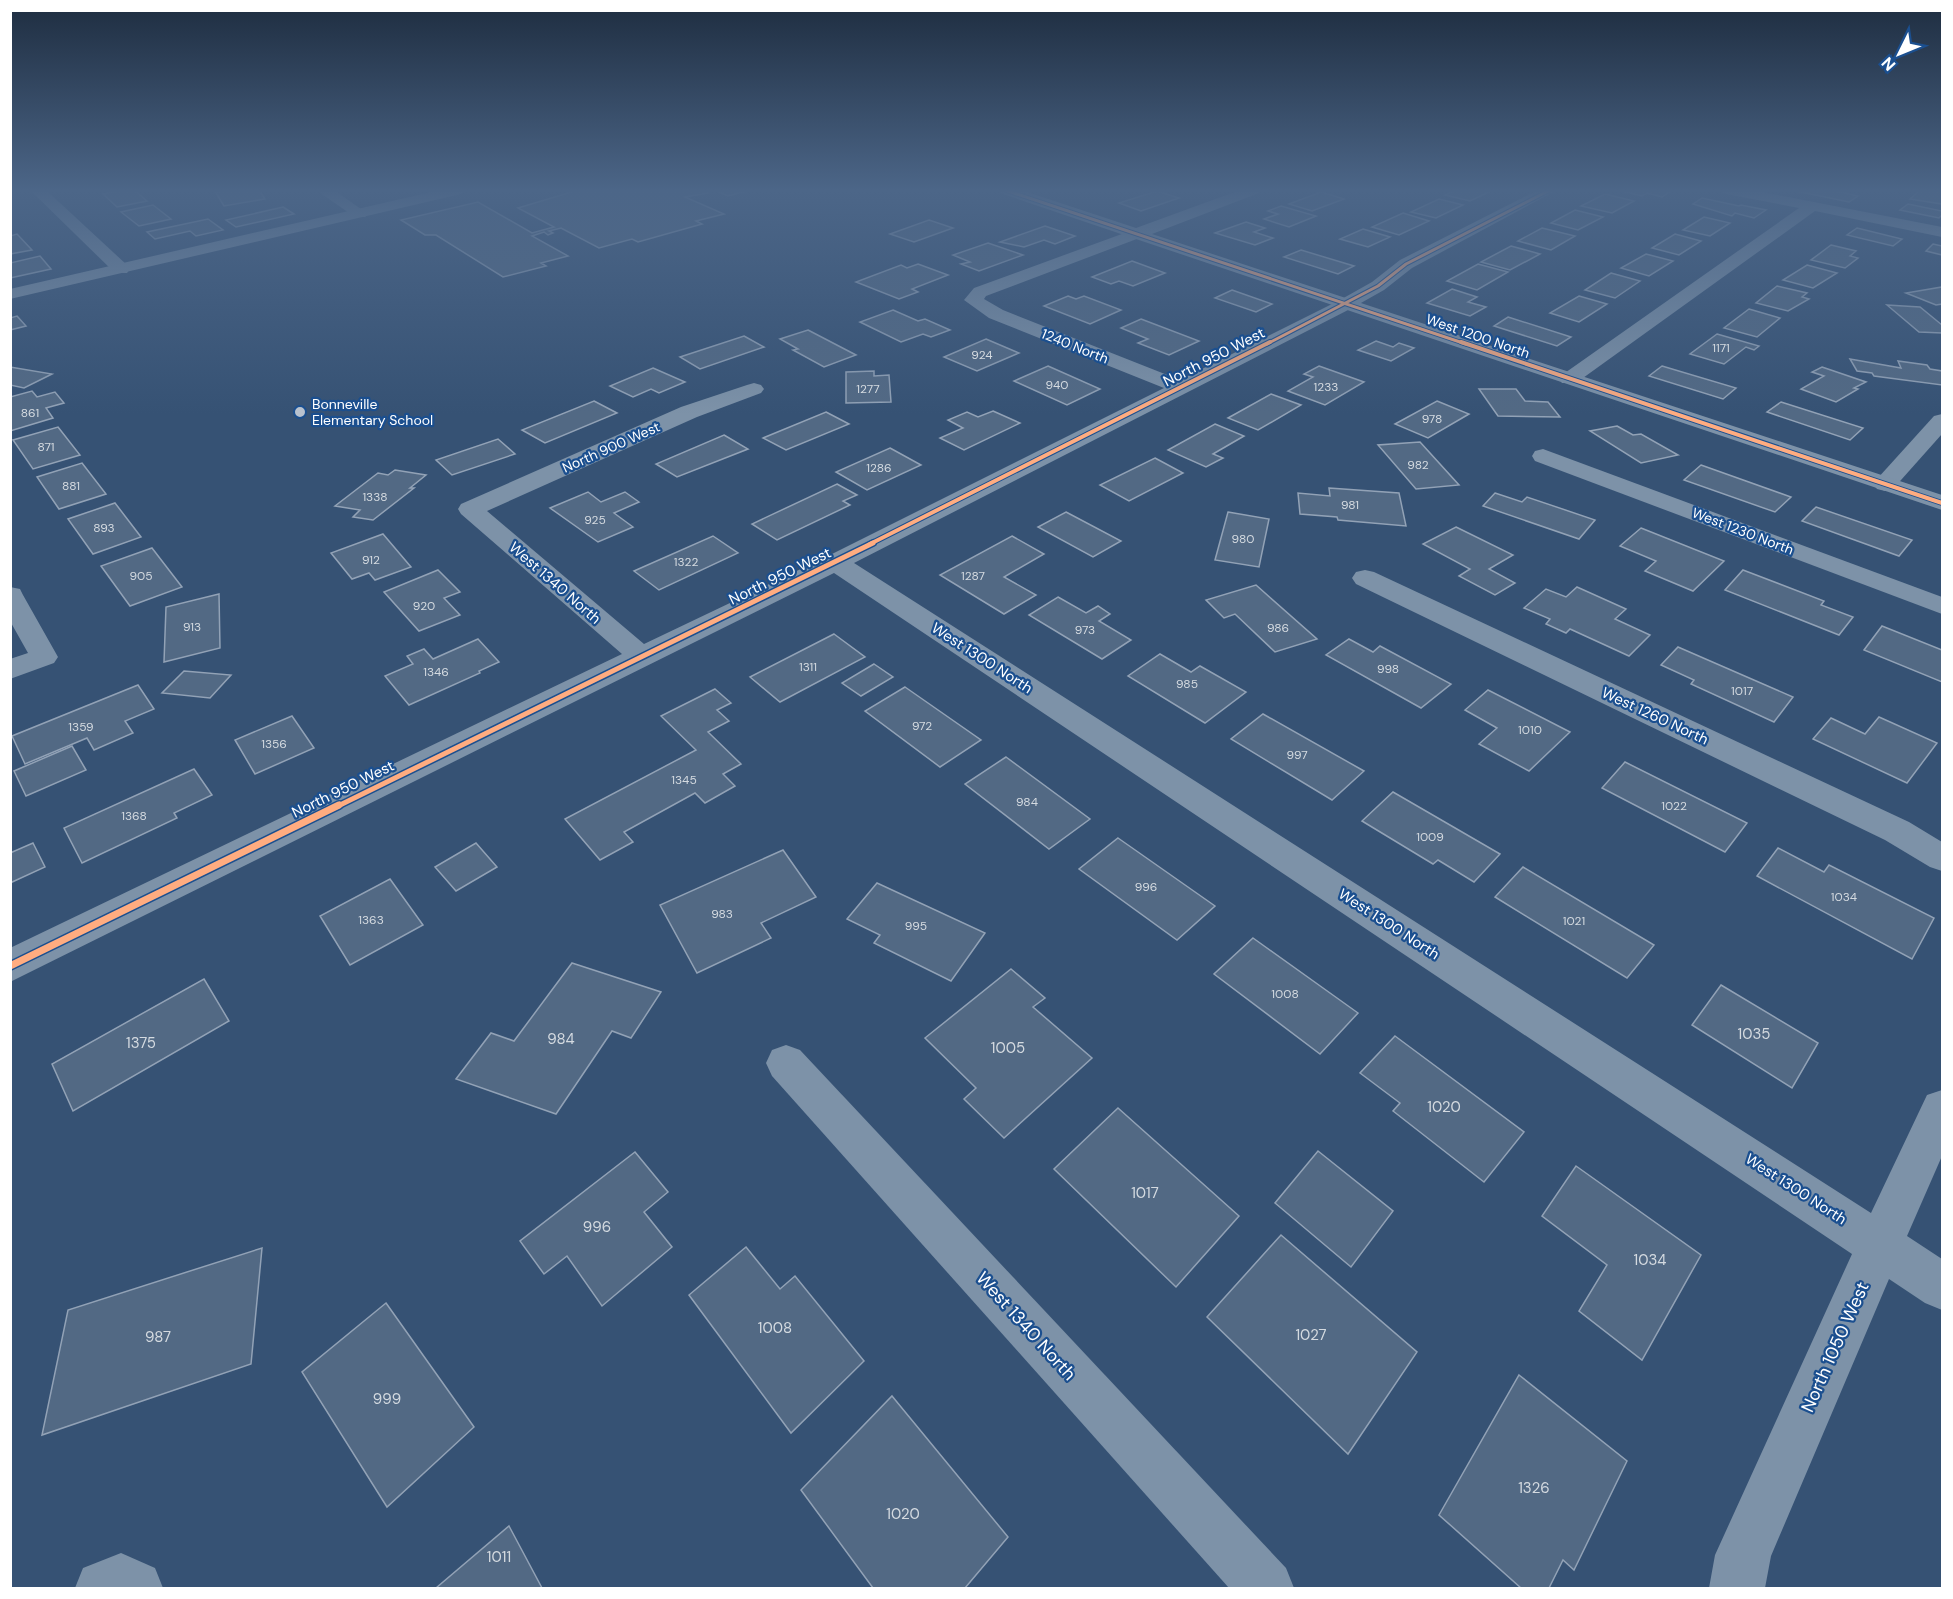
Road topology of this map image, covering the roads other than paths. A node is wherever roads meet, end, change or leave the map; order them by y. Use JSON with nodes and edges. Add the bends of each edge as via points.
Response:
{"nodes":[{"id":1,"x":116,"y":265,"type":"edge"},
{"id":2,"x":140,"y":265,"type":"edge"},
{"id":3,"x":1054,"y":265,"type":"edge"},
{"id":4,"x":1228,"y":265,"type":"edge"},
{"id":5,"x":1405,"y":265,"type":"edge"},
{"id":6,"x":1730,"y":265,"type":"edge"},
{"id":7,"x":121,"y":269,"type":"junction"},
{"id":8,"x":10,"y":294,"type":"edge"},
{"id":9,"x":1346,"y":304,"type":"junction"},
{"id":10,"x":1569,"y":379,"type":"junction"},
{"id":11,"x":1180,"y":387,"type":"junction"},
{"id":12,"x":754,"y":388,"type":"dead end"},
{"id":13,"x":1942,"y":421,"type":"edge"},
{"id":14,"x":1543,"y":456,"type":"dead end"},
{"id":15,"x":1886,"y":484,"type":"junction"},
{"id":16,"x":1942,"y":504,"type":"edge"},
{"id":17,"x":470,"y":509,"type":"joint"},
{"id":18,"x":835,"y":562,"type":"junction"},
{"id":19,"x":1365,"y":579,"type":"dead end"},
{"id":20,"x":10,"y":596,"type":"edge"},
{"id":21,"x":1942,"y":606,"type":"edge"},
{"id":22,"x":641,"y":656,"type":"junction"},
{"id":23,"x":10,"y":670,"type":"edge"},
{"id":24,"x":1942,"y":858,"type":"edge"},
{"id":25,"x":10,"y":966,"type":"edge"},
{"id":26,"x":786,"y":1063,"type":"dead end"},
{"id":27,"x":1942,"y":1108,"type":"edge"},
{"id":28,"x":1880,"y":1245,"type":"junction"},
{"id":29,"x":1942,"y":1286,"type":"edge"},
{"id":30,"x":1266,"y":1588,"type":"edge"},
{"id":31,"x":1737,"y":1588,"type":"edge"}],
"edges":[{"from":1,"to":7,"type":"street"},
{"from":2,"to":7,"type":"street"},
{"from":3,"to":11,"type":"street","name":"1240 North","via":[[980,292],[973,300],[996,314]]},
{"from":4,"to":9,"type":"street","name":"West 1200 North"},
{"from":5,"to":9,"type":"street","name":"North 950 West"},
{"from":6,"to":10,"type":"street"},
{"from":7,"to":8,"type":"street"},
{"from":9,"to":10,"type":"street","name":"West 1200 North"},
{"from":9,"to":11,"type":"street","name":"North 950 West"},
{"from":10,"to":15,"type":"street","name":"West 1200 North"},
{"from":11,"to":18,"type":"street","name":"North 950 West"},
{"from":12,"to":17,"type":"street","name":"North 900 West","via":[[689,412]]},
{"from":13,"to":15,"type":"street"},
{"from":14,"to":21,"type":"street","name":"West 1230 North"},
{"from":15,"to":16,"type":"street","name":"West 1200 North"},
{"from":17,"to":22,"type":"street","name":"West 1340 North"},
{"from":18,"to":22,"type":"street","name":"North 950 West"},
{"from":18,"to":28,"type":"street","name":"West 1300 North"},
{"from":19,"to":24,"type":"street","name":"West 1260 North","via":[[1897,831]]},
{"from":20,"to":23,"type":"street","via":[[44,657]]},
{"from":22,"to":25,"type":"street","name":"North 950 West"},
{"from":26,"to":30,"type":"street","name":"West 1340 North"},
{"from":27,"to":28,"type":"street","name":"North 1050 West"},
{"from":28,"to":29,"type":"street","name":"West 1300 North"},
{"from":28,"to":31,"type":"street","name":"North 1050 West","via":[[1743,1556]]}]}
